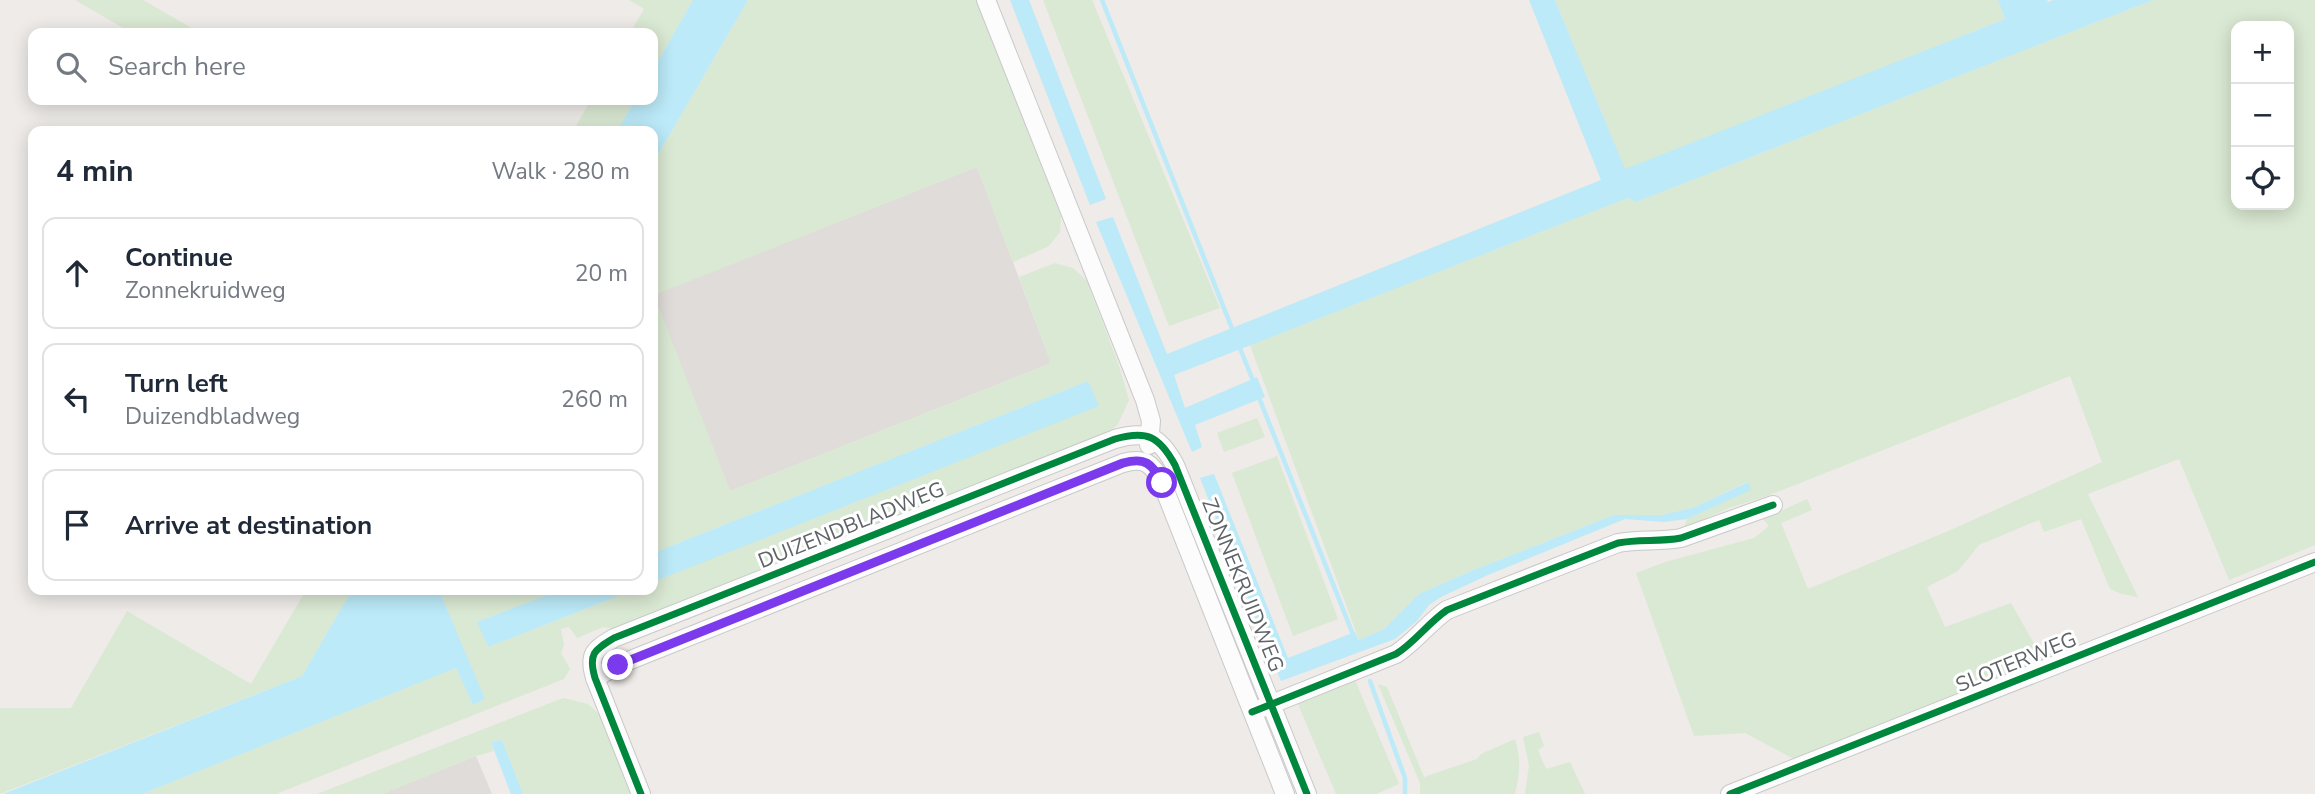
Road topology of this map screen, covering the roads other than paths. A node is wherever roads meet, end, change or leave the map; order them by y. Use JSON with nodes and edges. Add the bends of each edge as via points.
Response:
{"nodes":[{"id":1,"x":986,"y":0,"type":"edge"},
{"id":2,"x":1150,"y":436,"type":"junction"},
{"id":3,"x":1147,"y":463,"type":"junction"},
{"id":4,"x":1773,"y":505,"type":"dead end"},
{"id":5,"x":2315,"y":562,"type":"edge"},
{"id":6,"x":595,"y":678,"type":"junction"},
{"id":7,"x":1271,"y":704,"type":"junction"},
{"id":8,"x":1252,"y":712,"type":"junction"},
{"id":9,"x":641,"y":794,"type":"edge"},
{"id":10,"x":1285,"y":794,"type":"edge"},
{"id":11,"x":1307,"y":794,"type":"edge"},
{"id":12,"x":1730,"y":794,"type":"edge"}],
"edges":[{"from":1,"to":2,"type":"street","via":[[1145,400]]},
{"from":2,"to":3,"type":"street"},
{"from":2,"to":6,"type":"street","name":"DUIZENDBLADWEG","via":[[1115,439],[614,638],[597,648],[590,663]]},
{"from":2,"to":7,"type":"street","name":"ZONNEKRUIDWEG","via":[[1164,446],[1175,465]]},
{"from":3,"to":6,"type":"street","name":"DUIZENDBLADWEG","via":[[1136,459],[1123,463]]},
{"from":3,"to":8,"type":"street","name":"ZONNEKRUIDWEG","via":[[1162,483]]},
{"from":4,"to":7,"type":"street","via":[[1681,538],[1618,542],[1447,610],[1395,654]]},
{"from":5,"to":12,"type":"street","name":"SLOTERWEG"},
{"from":6,"to":9,"type":"street"},
{"from":7,"to":8,"type":"street"},
{"from":7,"to":11,"type":"street","name":"ZONNEKRUIDWEG"},
{"from":8,"to":10,"type":"street","name":"ZONNEKRUIDWEG"}]}
